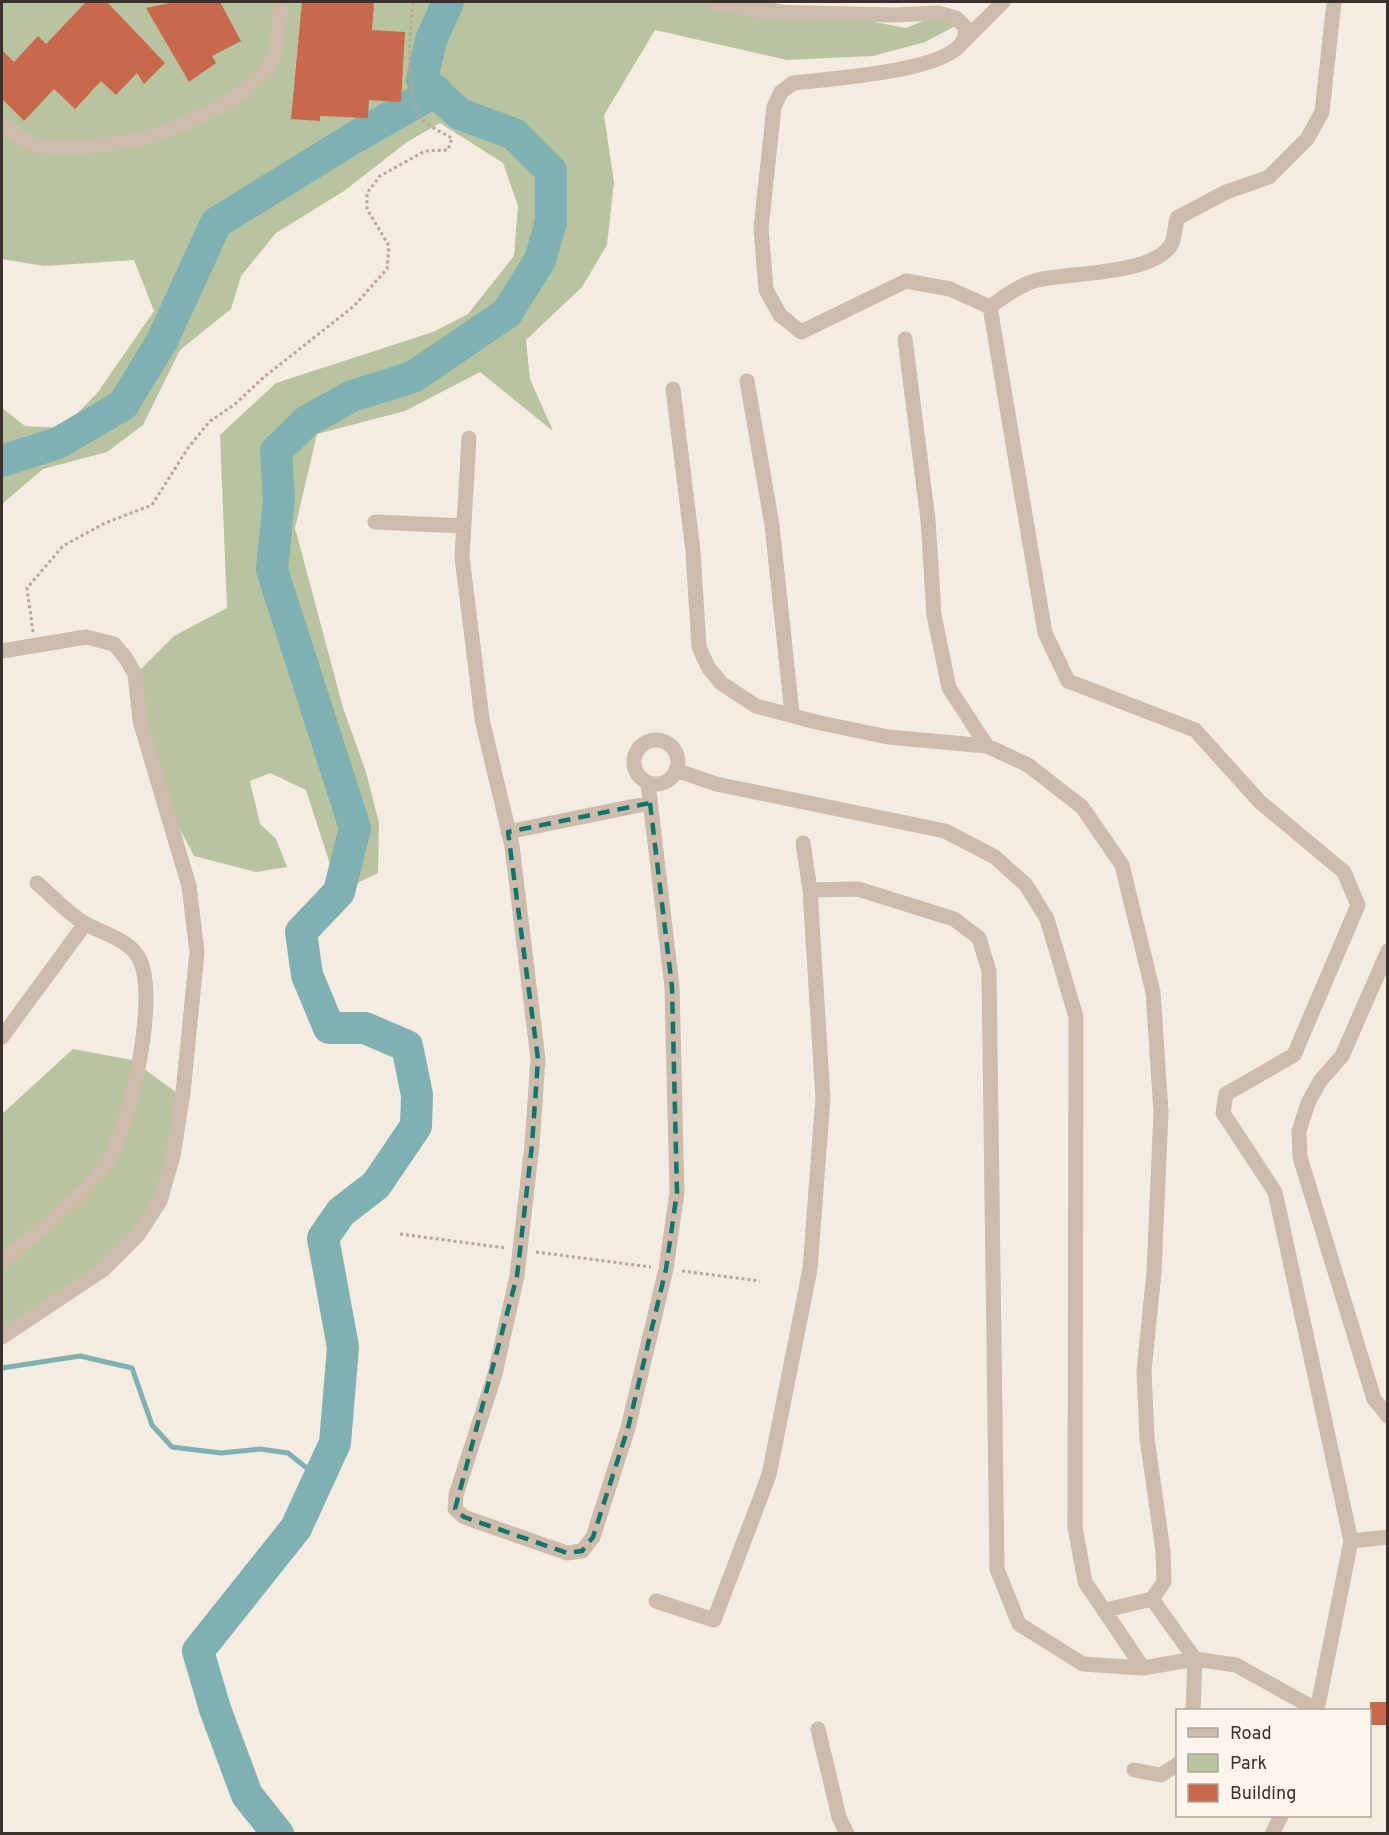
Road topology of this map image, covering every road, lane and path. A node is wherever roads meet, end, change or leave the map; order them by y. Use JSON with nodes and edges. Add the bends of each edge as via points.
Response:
{"nodes":[{"id":1,"x":282,"y":2,"type":"edge"},
{"id":2,"x":413,"y":2,"type":"edge"},
{"id":3,"x":713,"y":2,"type":"edge"},
{"id":4,"x":1003,"y":2,"type":"edge"},
{"id":5,"x":1334,"y":2,"type":"edge"},
{"id":6,"x":963,"y":42,"type":"junction"},
{"id":7,"x":2,"y":124,"type":"edge"},
{"id":8,"x":990,"y":308,"type":"junction"},
{"id":9,"x":905,"y":339,"type":"dead end"},
{"id":10,"x":747,"y":381,"type":"dead end"},
{"id":11,"x":673,"y":389,"type":"dead end"},
{"id":12,"x":469,"y":438,"type":"dead end"},
{"id":13,"x":375,"y":522,"type":"dead end"},
{"id":14,"x":464,"y":526,"type":"junction"},
{"id":15,"x":35,"y":645,"type":"junction"},
{"id":16,"x":2,"y":651,"type":"edge"},
{"id":17,"x":792,"y":714,"type":"junction"},
{"id":18,"x":987,"y":746,"type":"junction"},
{"id":19,"x":676,"y":770,"type":"junction"},
{"id":20,"x":648,"y":783,"type":"junction"},
{"id":21,"x":650,"y":803,"type":"junction"},
{"id":22,"x":508,"y":832,"type":"junction"},
{"id":23,"x":803,"y":843,"type":"dead end"},
{"id":24,"x":37,"y":883,"type":"dead end"},
{"id":25,"x":810,"y":890,"type":"junction"},
{"id":26,"x":85,"y":924,"type":"junction"},
{"id":27,"x":1388,"y":951,"type":"edge"},
{"id":28,"x":2,"y":1037,"type":"edge"},
{"id":29,"x":400,"y":1234,"type":"dead end"},
{"id":30,"x":521,"y":1250,"type":"junction"},
{"id":31,"x":2,"y":1263,"type":"edge"},
{"id":32,"x":666,"y":1269,"type":"junction"},
{"id":33,"x":760,"y":1281,"type":"dead end"},
{"id":34,"x":2,"y":1337,"type":"edge"},
{"id":35,"x":1388,"y":1416,"type":"edge"},
{"id":36,"x":1388,"y":1537,"type":"edge"},
{"id":37,"x":1358,"y":1540,"type":"junction"},
{"id":38,"x":1388,"y":1545,"type":"edge"},
{"id":39,"x":1152,"y":1599,"type":"junction"},
{"id":40,"x":656,"y":1601,"type":"dead end"},
{"id":41,"x":1106,"y":1610,"type":"junction"},
{"id":42,"x":1195,"y":1659,"type":"junction"},
{"id":43,"x":1143,"y":1668,"type":"junction"},
{"id":44,"x":1193,"y":1709,"type":"edge"},
{"id":45,"x":1315,"y":1709,"type":"edge"},
{"id":46,"x":1317,"y":1709,"type":"edge"},
{"id":47,"x":818,"y":1729,"type":"dead end"},
{"id":48,"x":1176,"y":1765,"type":"edge"},
{"id":49,"x":1134,"y":1770,"type":"dead end"},
{"id":50,"x":1280,"y":1817,"type":"edge"},
{"id":51,"x":847,"y":1833,"type":"edge"},
{"id":52,"x":1272,"y":1833,"type":"edge"}],
"edges":[{"from":1,"to":7,"type":"street","via":[[270,64],[244,93],[193,119],[138,140],[93,146],[35,145]]},
{"from":2,"to":15,"type":"path","via":[[409,31],[413,100],[422,120],[452,138],[448,150],[425,151],[380,176],[367,193],[367,209],[389,246],[387,269],[354,306],[209,422],[152,505],[105,523],[63,546],[27,588]]},
{"from":3,"to":6,"type":"street","via":[[766,12],[938,13],[956,18],[966,28]]},
{"from":4,"to":6,"type":"street"},
{"from":5,"to":8,"type":"street","via":[[1322,112],[1307,139],[1269,177],[1226,192],[1177,218],[1172,244],[1154,260],[1036,280]]},
{"from":6,"to":8,"type":"street","via":[[948,55],[920,66],[793,83],[781,92],[771,126],[761,228],[766,290],[780,315],[801,332],[906,281],[950,289]]},
{"from":8,"to":37,"type":"street","via":[[1045,633],[1068,681],[1195,730],[1260,802],[1344,872],[1358,905],[1294,1055],[1226,1094],[1223,1113],[1275,1192]]},
{"from":9,"to":18,"type":"street","via":[[928,520],[934,615],[949,688]]},
{"from":10,"to":17,"type":"street","via":[[772,525]]},
{"from":11,"to":17,"type":"street","via":[[693,551],[699,647],[720,683],[756,706]]},
{"from":12,"to":14,"type":"street"},
{"from":13,"to":14,"type":"street"},
{"from":14,"to":22,"type":"street","via":[[462,557],[482,719]]},
{"from":15,"to":16,"type":"street"},
{"from":15,"to":34,"type":"street","via":[[86,637],[101,639],[114,644],[135,674],[140,721],[189,886],[197,952],[183,1093],[173,1156],[160,1201],[138,1235],[105,1269]]},
{"from":17,"to":18,"type":"street","via":[[888,737]]},
{"from":18,"to":39,"type":"street","via":[[1028,765],[1082,807],[1122,865],[1153,992],[1161,1113],[1154,1272],[1144,1371],[1147,1438],[1164,1582]]},
{"from":19,"to":20,"type":"street","via":[[670,779]]},
{"from":19,"to":20,"type":"street","via":[[678,758],[664,741],[652,740],[641,745],[634,754],[634,766],[638,776]]},
{"from":19,"to":41,"type":"street","via":[[726,786],[945,831],[995,857],[1026,885],[1047,919],[1076,1017],[1075,1527],[1084,1582]]},
{"from":20,"to":21,"type":"street"},
{"from":21,"to":22,"type":"street"},
{"from":21,"to":32,"type":"street","via":[[672,987],[677,1192]]},
{"from":22,"to":30,"type":"street","via":[[538,1059]]},
{"from":23,"to":25,"type":"street"},
{"from":24,"to":26,"type":"street"},
{"from":25,"to":40,"type":"street","via":[[823,1098],[810,1269],[769,1474],[714,1620]]},
{"from":25,"to":43,"type":"street","via":[[858,889],[954,919],[979,938],[989,970],[997,1569],[1019,1623],[1083,1664]]},
{"from":26,"to":28,"type":"street"},
{"from":26,"to":31,"type":"street","via":[[110,934],[137,955],[144,976],[148,1007],[134,1092],[106,1164],[75,1201]]},
{"from":27,"to":35,"type":"street","via":[[1342,1056],[1320,1081],[1299,1131],[1300,1157],[1374,1399]]},
{"from":29,"to":30,"type":"path"},
{"from":30,"to":32,"type":"path"},
{"from":30,"to":32,"type":"street","via":[[495,1374],[455,1509],[464,1518],[567,1553],[582,1551],[593,1537],[628,1428]]},
{"from":32,"to":33,"type":"path"},
{"from":36,"to":37,"type":"street"},
{"from":37,"to":38,"type":"street"},
{"from":37,"to":46,"type":"street"},
{"from":39,"to":41,"type":"street"},
{"from":39,"to":42,"type":"street"},
{"from":41,"to":43,"type":"street"},
{"from":42,"to":43,"type":"street"},
{"from":42,"to":44,"type":"street"},
{"from":42,"to":45,"type":"street","via":[[1236,1665]]},
{"from":47,"to":51,"type":"street","via":[[839,1817]]},
{"from":48,"to":49,"type":"street","via":[[1161,1775]]},
{"from":50,"to":52,"type":"street"}]}
